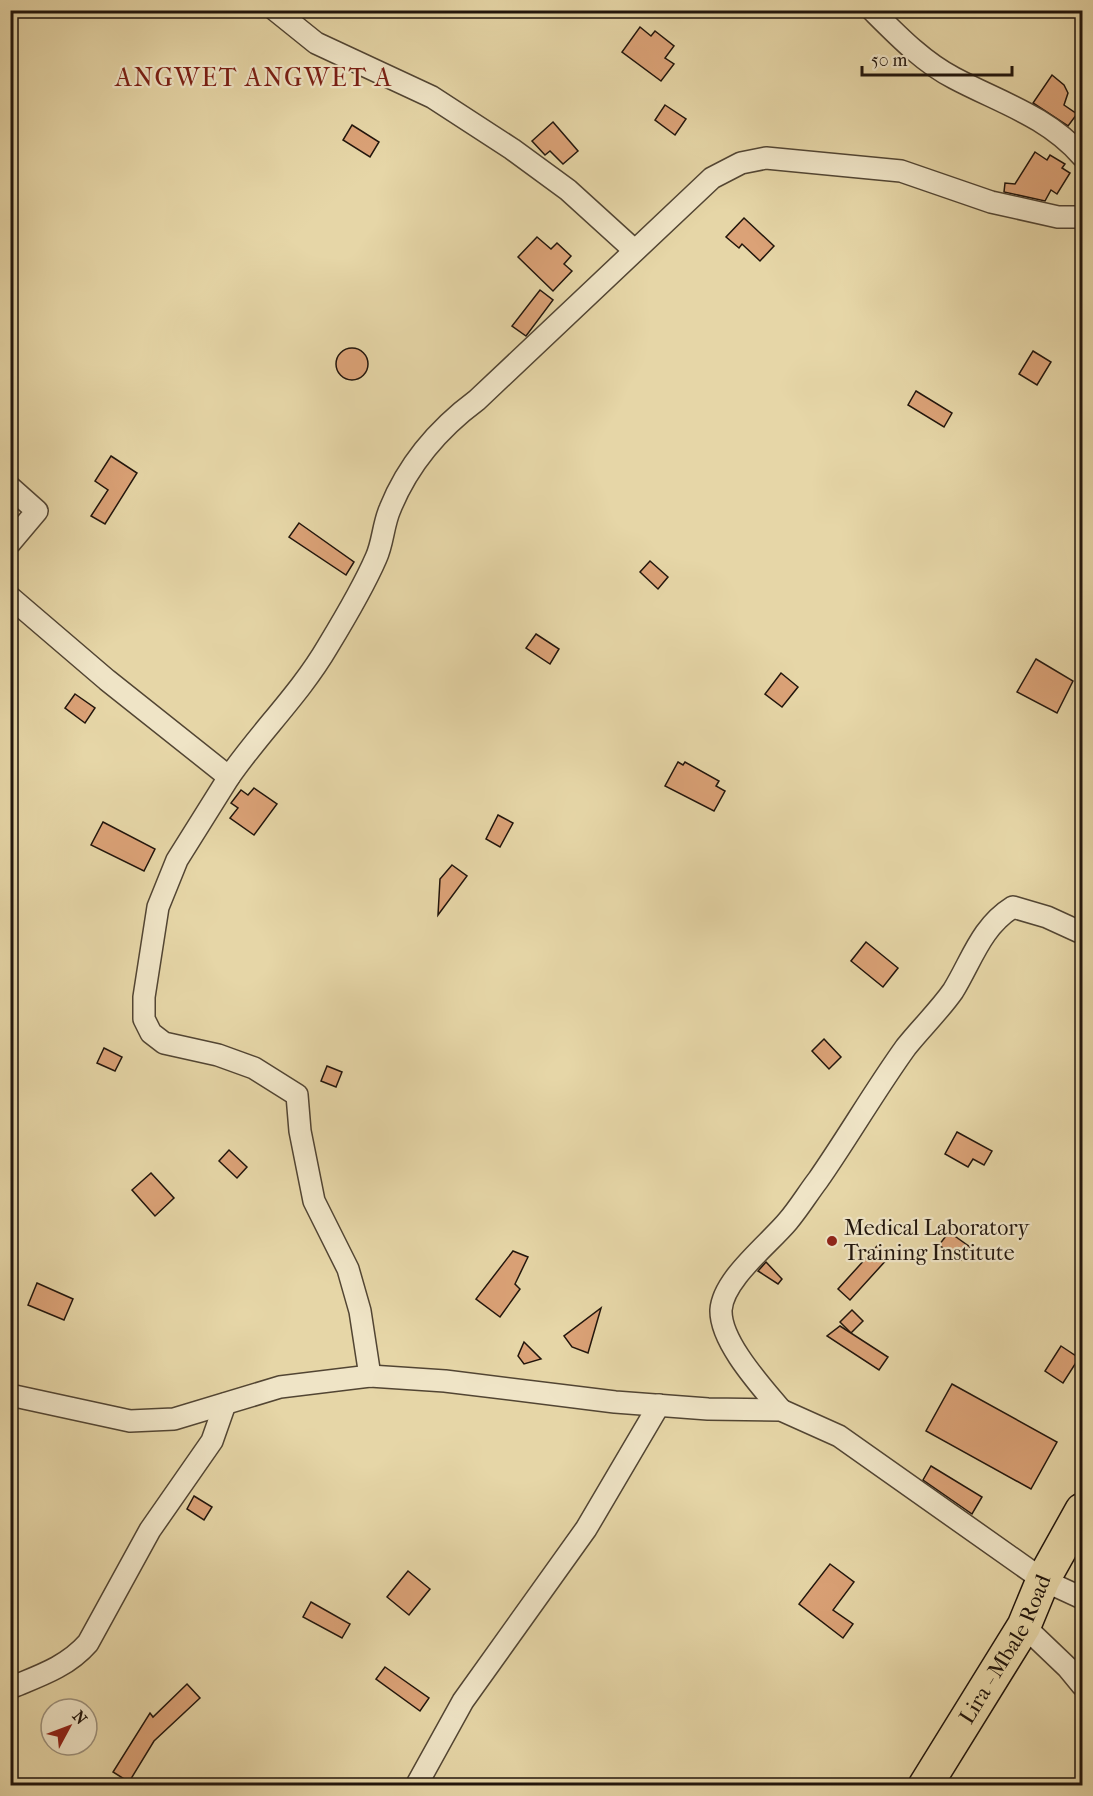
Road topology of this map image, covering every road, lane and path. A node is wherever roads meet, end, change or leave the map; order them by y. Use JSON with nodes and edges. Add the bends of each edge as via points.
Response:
{"nodes":[{"id":1,"x":275,"y":10,"type":"edge"},
{"id":2,"x":872,"y":10,"type":"edge"},
{"id":3,"x":1083,"y":156,"type":"edge"},
{"id":4,"x":1083,"y":217,"type":"edge"},
{"id":5,"x":634,"y":250,"type":"junction"},
{"id":6,"x":10,"y":487,"type":"edge"},
{"id":7,"x":10,"y":543,"type":"edge"},
{"id":8,"x":10,"y":597,"type":"edge"},
{"id":9,"x":229,"y":777,"type":"junction"},
{"id":10,"x":1083,"y":933,"type":"edge"},
{"id":11,"x":370,"y":1376,"type":"junction"},
{"id":12,"x":10,"y":1395,"type":"edge"},
{"id":13,"x":225,"y":1404,"type":"junction"},
{"id":14,"x":659,"y":1405,"type":"junction"},
{"id":15,"x":781,"y":1410,"type":"junction"},
{"id":16,"x":1083,"y":1510,"type":"edge"},
{"id":17,"x":1043,"y":1580,"type":"junction"},
{"id":18,"x":1083,"y":1598,"type":"edge"},
{"id":19,"x":1024,"y":1626,"type":"junction"},
{"id":20,"x":1083,"y":1685,"type":"edge"},
{"id":21,"x":10,"y":1688,"type":"edge"},
{"id":22,"x":416,"y":1785,"type":"edge"},
{"id":23,"x":925,"y":1785,"type":"edge"}],
"edges":[{"from":1,"to":5,"type":"street","via":[[316,42],[432,97],[512,149],[568,190]]},
{"from":2,"to":3,"type":"street","via":[[926,60],[1036,116]]},
{"from":4,"to":5,"type":"street","via":[[1058,217],[991,202],[901,171],[765,159],[741,163],[712,178]]},
{"from":5,"to":9,"type":"street","via":[[423,450],[389,511],[377,556],[327,648]]},
{"from":6,"to":7,"type":"street","via":[[37,511]]},
{"from":8,"to":9,"type":"street"},
{"from":9,"to":11,"type":"street","via":[[177,860],[158,907],[144,1019],[151,1033],[164,1043],[254,1068],[297,1095],[314,1201],[348,1269],[360,1311]]},
{"from":10,"to":15,"type":"street","via":[[1013,907],[1000,915],[985,931],[953,991],[906,1048],[819,1179],[724,1295],[721,1312],[725,1331],[746,1368]]},
{"from":11,"to":13,"type":"street","via":[[280,1387]]},
{"from":11,"to":14,"type":"street"},
{"from":12,"to":13,"type":"street","via":[[130,1421],[174,1419]]},
{"from":13,"to":21,"type":"street","via":[[212,1441],[150,1530],[88,1643],[77,1656],[51,1671]]},
{"from":14,"to":15,"type":"street"},
{"from":14,"to":22,"type":"street","via":[[586,1529],[463,1701]]},
{"from":15,"to":17,"type":"street","via":[[838,1436]]},
{"from":16,"to":17,"type":"main road","name":"Lira - Mbale Road"},
{"from":17,"to":18,"type":"street"},
{"from":17,"to":19,"type":"main road","name":"Lira - Mbale Road"},
{"from":19,"to":20,"type":"street"},
{"from":19,"to":23,"type":"main road","name":"Lira - Mbale Road"}]}
